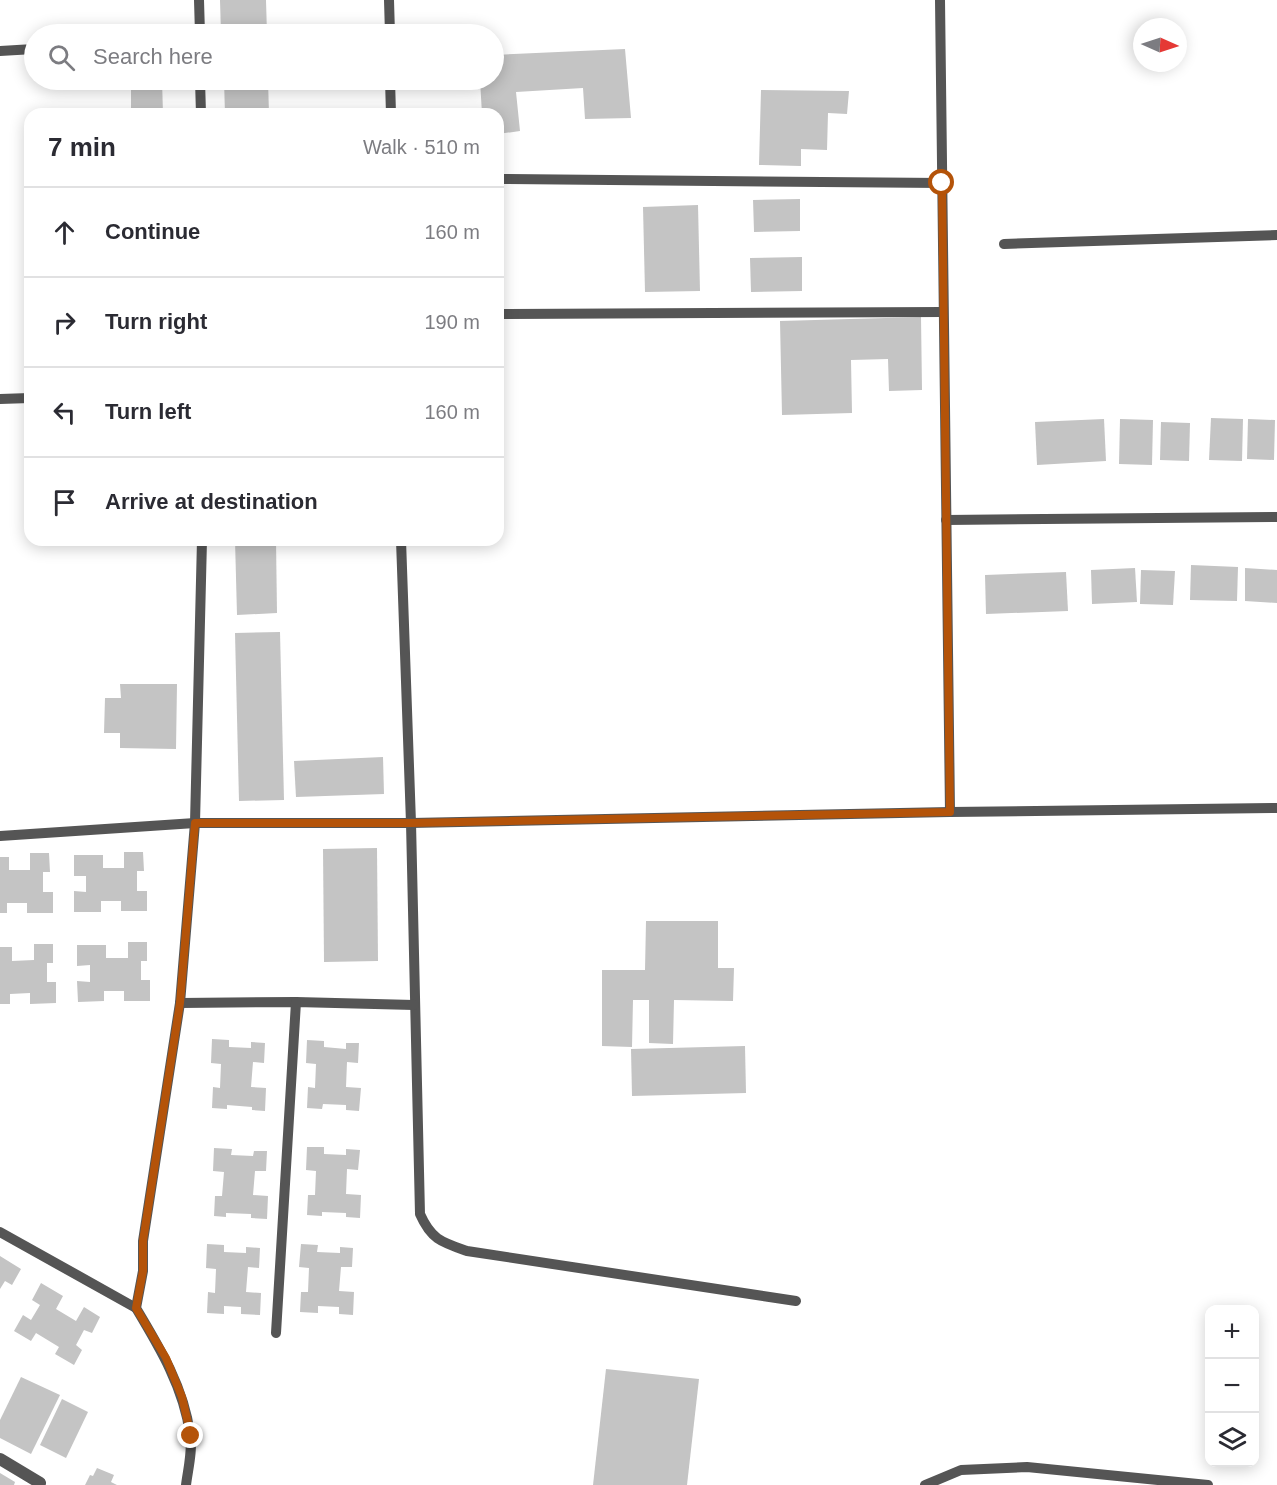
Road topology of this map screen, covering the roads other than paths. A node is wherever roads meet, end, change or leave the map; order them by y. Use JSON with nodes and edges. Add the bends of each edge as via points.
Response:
{"nodes":[{"id":1,"x":199,"y":0,"type":"edge"},
{"id":2,"x":389,"y":0,"type":"edge"},
{"id":3,"x":940,"y":0,"type":"edge"},
{"id":4,"x":200,"y":24,"type":"edge"},
{"id":5,"x":390,"y":24,"type":"edge"},
{"id":6,"x":24,"y":49,"type":"edge"},
{"id":7,"x":0,"y":51,"type":"edge"},
{"id":8,"x":200,"y":90,"type":"edge"},
{"id":9,"x":390,"y":90,"type":"edge"},
{"id":10,"x":201,"y":108,"type":"edge"},
{"id":11,"x":391,"y":108,"type":"edge"},
{"id":12,"x":504,"y":179,"type":"edge"},
{"id":13,"x":942,"y":183,"type":"junction"},
{"id":14,"x":1277,"y":235,"type":"edge"},
{"id":15,"x":1004,"y":243,"type":"dead end"},
{"id":16,"x":944,"y":312,"type":"junction"},
{"id":17,"x":504,"y":314,"type":"edge"},
{"id":18,"x":24,"y":398,"type":"edge"},
{"id":19,"x":0,"y":399,"type":"edge"},
{"id":20,"x":1277,"y":517,"type":"edge"},
{"id":21,"x":946,"y":520,"type":"junction"},
{"id":22,"x":202,"y":546,"type":"edge"},
{"id":23,"x":401,"y":546,"type":"edge"},
{"id":24,"x":1277,"y":808,"type":"edge"},
{"id":25,"x":950,"y":812,"type":"junction"},
{"id":26,"x":195,"y":823,"type":"junction"},
{"id":27,"x":411,"y":823,"type":"junction"},
{"id":28,"x":0,"y":836,"type":"edge"},
{"id":29,"x":296,"y":1002,"type":"junction"},
{"id":30,"x":180,"y":1003,"type":"junction"},
{"id":31,"x":414,"y":1005,"type":"junction"},
{"id":32,"x":0,"y":1232,"type":"edge"},
{"id":33,"x":796,"y":1301,"type":"dead end"},
{"id":34,"x":136,"y":1308,"type":"junction"},
{"id":35,"x":276,"y":1333,"type":"dead end"},
{"id":36,"x":0,"y":1459,"type":"edge"},
{"id":37,"x":40,"y":1483,"type":"dead end"},
{"id":38,"x":186,"y":1485,"type":"edge"},
{"id":39,"x":925,"y":1485,"type":"edge"},
{"id":40,"x":1208,"y":1485,"type":"edge"}],
"edges":[{"from":1,"to":4,"type":"lane"},
{"from":2,"to":5,"type":"lane"},
{"from":3,"to":13,"type":"lane"},
{"from":6,"to":7,"type":"lane"},
{"from":8,"to":10,"type":"lane"},
{"from":9,"to":11,"type":"lane"},
{"from":12,"to":13,"type":"lane"},
{"from":13,"to":16,"type":"lane"},
{"from":14,"to":15,"type":"lane"},
{"from":16,"to":17,"type":"lane"},
{"from":16,"to":21,"type":"lane"},
{"from":18,"to":19,"type":"lane"},
{"from":20,"to":21,"type":"lane"},
{"from":21,"to":25,"type":"lane"},
{"from":22,"to":26,"type":"lane"},
{"from":23,"to":27,"type":"lane"},
{"from":24,"to":25,"type":"lane"},
{"from":25,"to":27,"type":"lane"},
{"from":26,"to":27,"type":"lane"},
{"from":26,"to":28,"type":"lane"},
{"from":26,"to":30,"type":"lane"},
{"from":27,"to":31,"type":"lane"},
{"from":29,"to":30,"type":"lane"},
{"from":29,"to":31,"type":"lane"},
{"from":29,"to":35,"type":"lane"},
{"from":30,"to":34,"type":"lane"},
{"from":31,"to":33,"type":"lane","via":[[420,1214],[427,1230],[441,1242],[467,1251]]},
{"from":32,"to":34,"type":"lane"},
{"from":34,"to":38,"type":"lane","via":[[166,1358],[182,1397],[191,1436]]},
{"from":36,"to":37,"type":"street"},
{"from":39,"to":40,"type":"lane","via":[[961,1470],[1027,1467]]}]}
